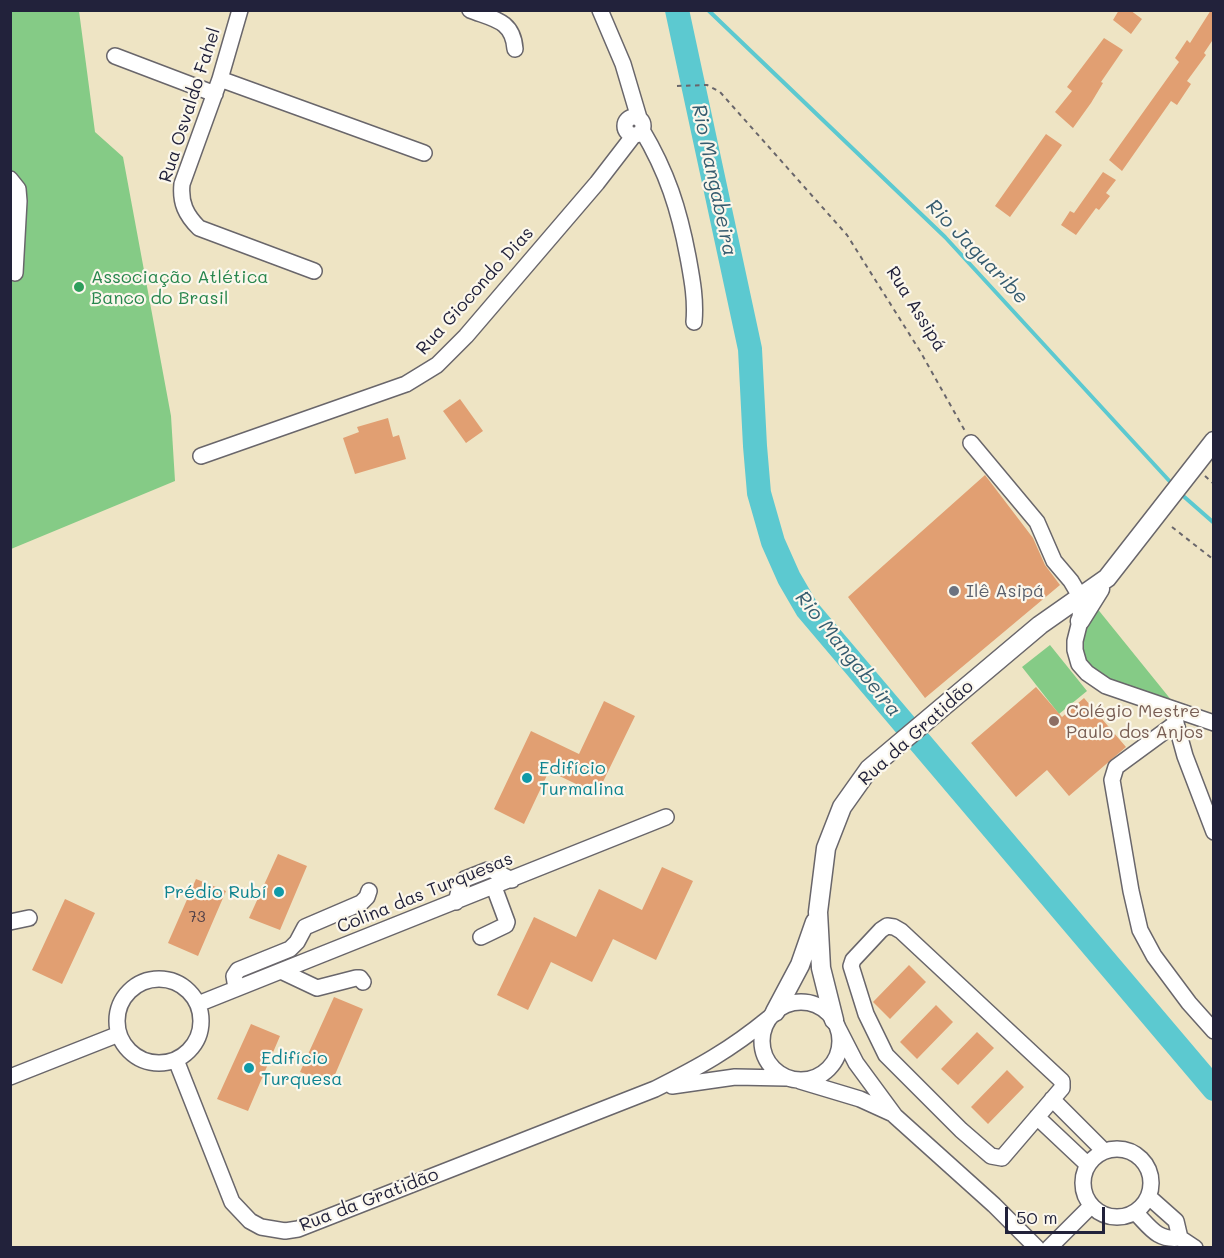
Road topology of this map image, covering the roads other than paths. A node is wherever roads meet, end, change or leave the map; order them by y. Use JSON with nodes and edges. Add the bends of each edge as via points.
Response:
{"nodes":[{"id":1,"x":240,"y":10,"type":"edge"},
{"id":2,"x":470,"y":10,"type":"edge"},
{"id":3,"x":600,"y":10,"type":"edge"},
{"id":4,"x":515,"y":49,"type":"dead end"},
{"id":5,"x":115,"y":56,"type":"dead end"},
{"id":6,"x":220,"y":79,"type":"junction"},
{"id":7,"x":214,"y":94,"type":"junction"},
{"id":8,"x":633,"y":126,"type":"junction"},
{"id":9,"x":424,"y":153,"type":"dead end"},
{"id":10,"x":10,"y":179,"type":"edge"},
{"id":11,"x":314,"y":271,"type":"dead end"},
{"id":12,"x":15,"y":273,"type":"dead end"},
{"id":13,"x":694,"y":322,"type":"dead end"},
{"id":14,"x":1214,"y":441,"type":"edge"},
{"id":15,"x":971,"y":443,"type":"road end"},
{"id":16,"x":201,"y":456,"type":"dead end"},
{"id":17,"x":1107,"y":578,"type":"junction"},
{"id":18,"x":1081,"y":598,"type":"junction"},
{"id":19,"x":1080,"y":621,"type":"junction"},
{"id":20,"x":1174,"y":716,"type":"junction"},
{"id":21,"x":1214,"y":723,"type":"edge"},
{"id":22,"x":666,"y":817,"type":"dead end"},
{"id":23,"x":1214,"y":832,"type":"edge"},
{"id":24,"x":512,"y":880,"type":"junction"},
{"id":25,"x":494,"y":887,"type":"junction"},
{"id":26,"x":369,"y":891,"type":"dead end"},
{"id":27,"x":456,"y":902,"type":"junction"},
{"id":28,"x":819,"y":912,"type":"junction"},
{"id":29,"x":29,"y":918,"type":"dead end"},
{"id":30,"x":10,"y":922,"type":"edge"},
{"id":31,"x":481,"y":937,"type":"dead end"},
{"id":32,"x":273,"y":957,"type":"junction"},
{"id":33,"x":280,"y":971,"type":"junction"},
{"id":34,"x":363,"y":982,"type":"dead end"},
{"id":35,"x":236,"y":988,"type":"junction"},
{"id":36,"x":198,"y":1004,"type":"junction"},
{"id":37,"x":772,"y":1015,"type":"junction"},
{"id":38,"x":836,"y":1023,"type":"junction"},
{"id":39,"x":1214,"y":1031,"type":"edge"},
{"id":40,"x":119,"y":1034,"type":"junction"},
{"id":41,"x":176,"y":1060,"type":"junction"},
{"id":42,"x":10,"y":1077,"type":"edge"},
{"id":43,"x":794,"y":1079,"type":"junction"},
{"id":44,"x":655,"y":1089,"type":"junction"},
{"id":45,"x":1052,"y":1099,"type":"junction"},
{"id":46,"x":895,"y":1116,"type":"junction"},
{"id":47,"x":1037,"y":1117,"type":"junction"},
{"id":48,"x":1104,"y":1151,"type":"junction"},
{"id":49,"x":1088,"y":1165,"type":"junction"},
{"id":50,"x":1149,"y":1197,"type":"junction"},
{"id":51,"x":1091,"y":1206,"type":"junction"},
{"id":52,"x":1135,"y":1212,"type":"junction"},
{"id":53,"x":1180,"y":1238,"type":"junction"},
{"id":54,"x":1037,"y":1248,"type":"edge"},
{"id":55,"x":1049,"y":1248,"type":"edge"},
{"id":56,"x":1195,"y":1248,"type":"edge"}],
"edges":[{"from":1,"to":6,"type":"street","name":"Rua Osvaldo Fahel"},
{"from":2,"to":4,"type":"street","via":[[504,24],[514,37]]},
{"from":3,"to":8,"type":"street","name":"Rua Giocondo Dias","via":[[623,64],[631,93]]},
{"from":5,"to":7,"type":"street"},
{"from":6,"to":7,"type":"street","name":"Rua Osvaldo Fahel"},
{"from":6,"to":9,"type":"street"},
{"from":7,"to":11,"type":"street","name":"Rua Osvaldo Fahel","via":[[183,184],[181,196],[191,220],[200,228]]},
{"from":8,"to":13,"type":"street","via":[[658,157],[678,211],[694,292]]},
{"from":8,"to":16,"type":"street","name":"Rua Giocondo Dias","via":[[597,183],[437,365],[406,384]]},
{"from":10,"to":12,"type":"street","via":[[18,189],[19,201]]},
{"from":14,"to":17,"type":"main road","name":"Rua da Gratidão"},
{"from":15,"to":18,"type":"street","via":[[1037,522],[1054,561]]},
{"from":17,"to":18,"type":"main road","name":"Rua da Gratidão"},
{"from":17,"to":19,"type":"main road"},
{"from":18,"to":19,"type":"street"},
{"from":18,"to":28,"type":"main road","name":"Rua da Gratidão","via":[[1040,625],[869,770],[842,807],[826,849]]},
{"from":19,"to":20,"type":"street","via":[[1075,655],[1087,673],[1106,686]]},
{"from":20,"to":21,"type":"street"},
{"from":20,"to":23,"type":"street"},
{"from":20,"to":39,"type":"street","via":[[1116,767],[1112,780],[1140,930],[1154,956]]},
{"from":22,"to":24,"type":"street","name":"Colina das Turquesas"},
{"from":24,"to":25,"type":"street","name":"Colina das Turquesas"},
{"from":24,"to":27,"type":"street","via":[[488,870],[465,879]]},
{"from":25,"to":27,"type":"street","name":"Colina das Turquesas"},
{"from":25,"to":31,"type":"street","via":[[507,922]]},
{"from":26,"to":32,"type":"street","via":[[361,903],[305,927],[294,946]]},
{"from":27,"to":33,"type":"street","name":"Colina das Turquesas"},
{"from":28,"to":37,"type":"main road","name":"Rua da Gratidão","via":[[800,965]]},
{"from":28,"to":38,"type":"main road","name":"Rua da Gratidão","via":[[821,968]]},
{"from":29,"to":30,"type":"street"},
{"from":32,"to":33,"type":"street"},
{"from":32,"to":35,"type":"street","via":[[238,970],[234,976]]},
{"from":33,"to":34,"type":"street","via":[[317,988],[356,978]]},
{"from":33,"to":35,"type":"street","name":"Colina das Turquesas"},
{"from":35,"to":36,"type":"street","name":"Colina das Turquesas"},
{"from":36,"to":40,"type":"street","via":[[185,988],[165,979],[138,984],[120,1006]]},
{"from":36,"to":41,"type":"street","via":[[199,1036]]},
{"from":37,"to":38,"type":"street","via":[[784,1005],[807,1002],[827,1011]]},
{"from":37,"to":43,"type":"street","via":[[762,1038],[766,1059],[781,1075]]},
{"from":37,"to":44,"type":"street","name":"Rua da Gratidão","via":[[721,1055]]},
{"from":38,"to":43,"type":"street","via":[[840,1039],[832,1064],[810,1079]]},
{"from":38,"to":46,"type":"street","via":[[856,1063]]},
{"from":40,"to":41,"type":"street","via":[[125,1046],[148,1062]]},
{"from":40,"to":42,"type":"street"},
{"from":41,"to":44,"type":"street","name":"Rua da Gratidão","via":[[232,1202],[250,1221],[285,1231]]},
{"from":43,"to":44,"type":"street","name":"Rua da Gratidão","via":[[735,1077]]},
{"from":43,"to":46,"type":"street","via":[[860,1099]]},
{"from":45,"to":47,"type":"street"},
{"from":45,"to":47,"type":"street","via":[[1062,1088],[1062,1081],[901,931],[887,926],[853,960],[852,972],[866,1014],[886,1055],[991,1156],[1002,1158]]},
{"from":45,"to":48,"type":"street"},
{"from":46,"to":54,"type":"street"},
{"from":47,"to":49,"type":"street"},
{"from":48,"to":49,"type":"street"},
{"from":48,"to":50,"type":"street","via":[[1124,1149],[1142,1159],[1151,1177]]},
{"from":49,"to":51,"type":"street","via":[[1083,1186]]},
{"from":50,"to":52,"type":"street"},
{"from":50,"to":53,"type":"street","via":[[1176,1221]]},
{"from":51,"to":52,"type":"street","via":[[1112,1217]]},
{"from":51,"to":55,"type":"street"},
{"from":52,"to":53,"type":"street","via":[[1159,1236]]},
{"from":53,"to":56,"type":"street"}]}
